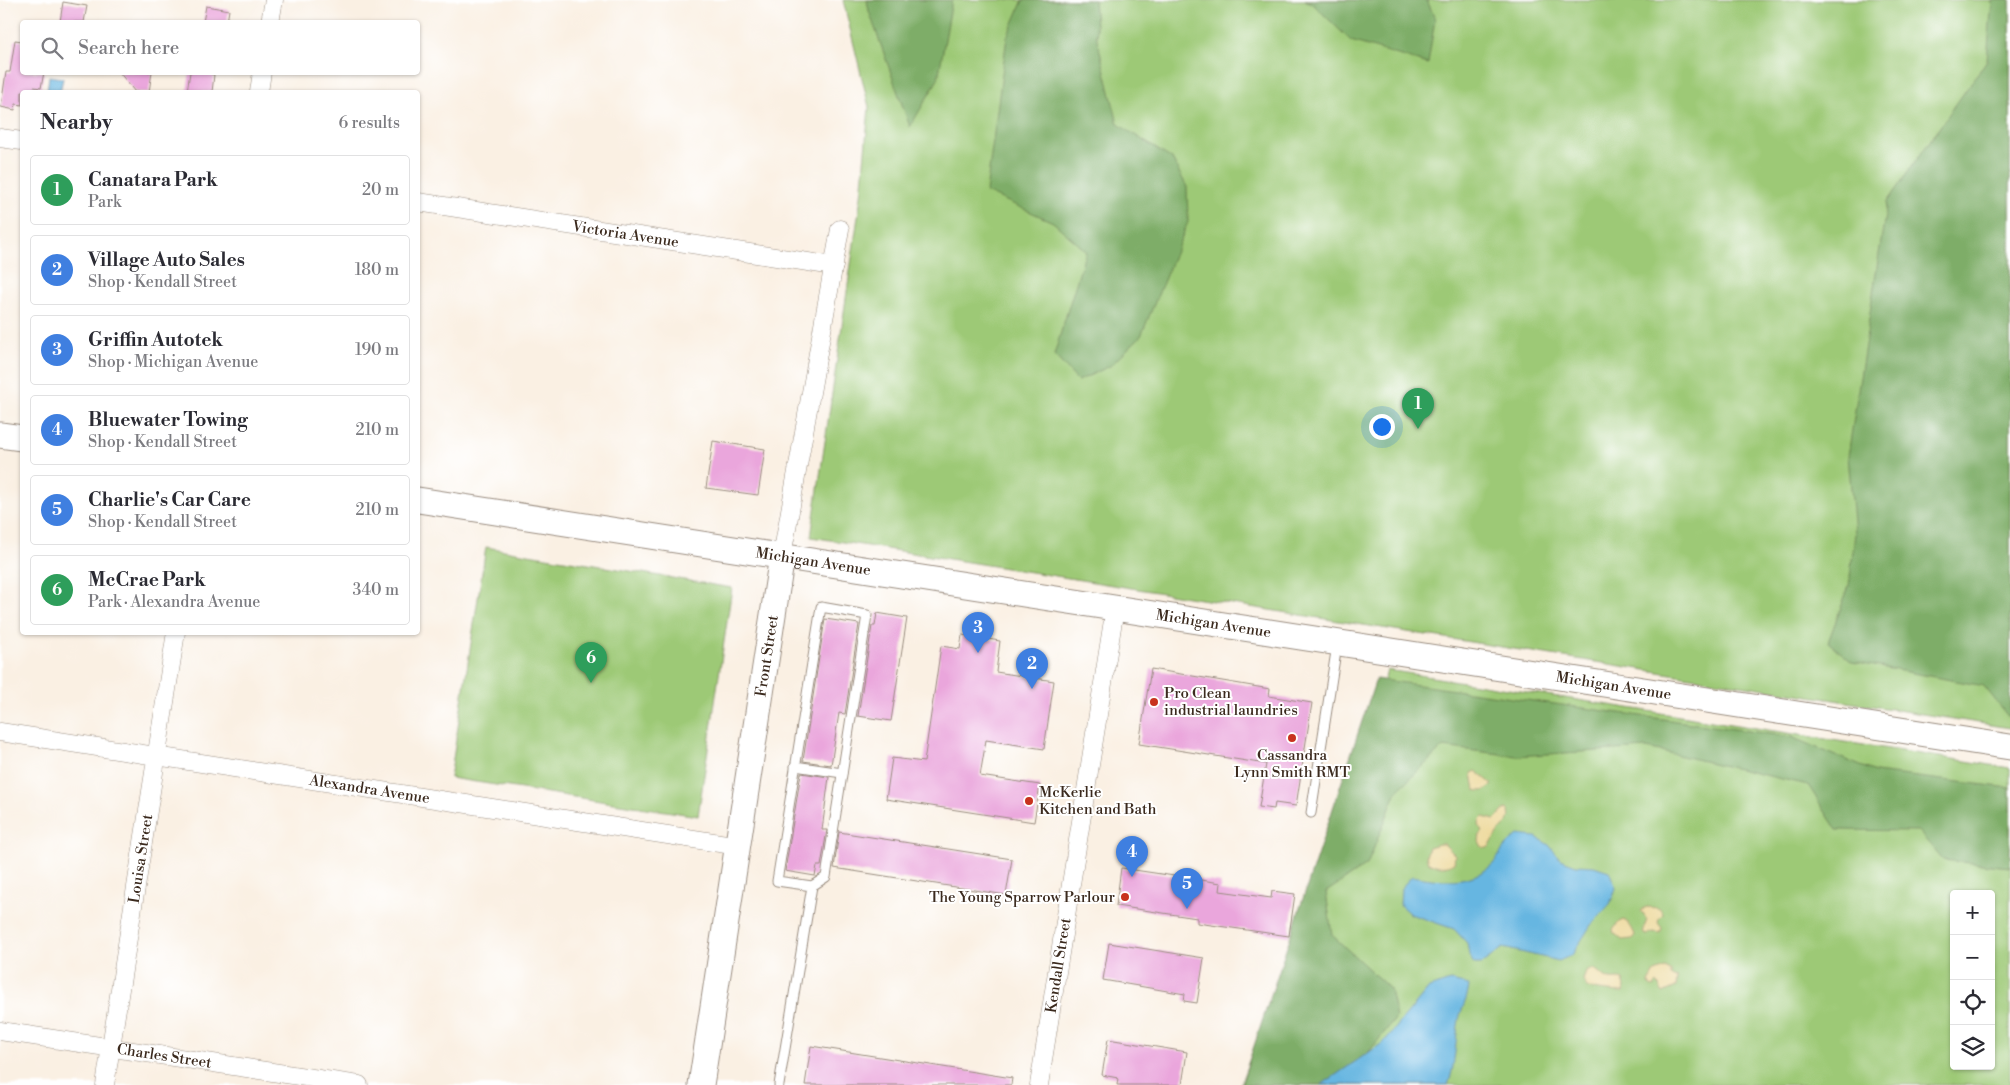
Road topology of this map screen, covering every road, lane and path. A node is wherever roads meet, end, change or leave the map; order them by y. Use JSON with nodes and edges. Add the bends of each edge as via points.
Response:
{"nodes":[{"id":1,"x":274,"y":0,"type":"edge"},
{"id":2,"x":270,"y":20,"type":"edge"},
{"id":3,"x":262,"y":75,"type":"edge"},
{"id":4,"x":259,"y":90,"type":"edge"},
{"id":5,"x":0,"y":138,"type":"edge"},
{"id":6,"x":20,"y":141,"type":"edge"},
{"id":7,"x":420,"y":202,"type":"edge"},
{"id":8,"x":840,"y":229,"type":"dead end"},
{"id":9,"x":834,"y":266,"type":"junction"},
{"id":10,"x":0,"y":435,"type":"edge"},
{"id":11,"x":20,"y":438,"type":"edge"},
{"id":12,"x":420,"y":500,"type":"edge"},
{"id":13,"x":782,"y":556,"type":"junction"},
{"id":14,"x":1115,"y":608,"type":"junction"},
{"id":15,"x":176,"y":635,"type":"edge"},
{"id":16,"x":1338,"y":643,"type":"junction"},
{"id":17,"x":0,"y":732,"type":"edge"},
{"id":18,"x":2010,"y":747,"type":"edge"},
{"id":19,"x":156,"y":757,"type":"junction"},
{"id":20,"x":795,"y":766,"type":"junction"},
{"id":21,"x":842,"y":773,"type":"junction"},
{"id":22,"x":1312,"y":812,"type":"dead end"},
{"id":23,"x":739,"y":846,"type":"junction"},
{"id":24,"x":812,"y":886,"type":"junction"},
{"id":25,"x":0,"y":1031,"type":"edge"},
{"id":26,"x":111,"y":1048,"type":"junction"},
{"id":27,"x":105,"y":1085,"type":"edge"},
{"id":28,"x":358,"y":1085,"type":"edge"},
{"id":29,"x":701,"y":1085,"type":"edge"},
{"id":30,"x":779,"y":1085,"type":"edge"},
{"id":31,"x":1039,"y":1085,"type":"edge"}],
"edges":[{"from":1,"to":2,"type":"street"},
{"from":3,"to":4,"type":"street"},
{"from":5,"to":6,"type":"street"},
{"from":7,"to":9,"type":"street","name":"Victoria Avenue"},
{"from":8,"to":9,"type":"street","name":"Front Street"},
{"from":9,"to":13,"type":"street","name":"Front Street"},
{"from":10,"to":11,"type":"main road"},
{"from":12,"to":13,"type":"main road","name":"Michigan Avenue"},
{"from":13,"to":14,"type":"main road","name":"Michigan Avenue"},
{"from":13,"to":23,"type":"main road","name":"Front Street"},
{"from":14,"to":16,"type":"main road","name":"Michigan Avenue"},
{"from":14,"to":31,"type":"street","name":"Kendall Street"},
{"from":15,"to":19,"type":"street","name":"Louisa Street"},
{"from":16,"to":18,"type":"main road","name":"Michigan Avenue"},
{"from":16,"to":22,"type":"lane"},
{"from":17,"to":19,"type":"street","name":"Alexandra Avenue"},
{"from":19,"to":23,"type":"street","name":"Alexandra Avenue"},
{"from":19,"to":26,"type":"street","name":"Louisa Street"},
{"from":20,"to":21,"type":"lane"},
{"from":20,"to":21,"type":"lane","via":[[821,607],[868,615]]},
{"from":20,"to":24,"type":"lane","via":[[777,881]]},
{"from":21,"to":24,"type":"lane","via":[[826,877]]},
{"from":23,"to":29,"type":"main road","name":"Front Street"},
{"from":24,"to":30,"type":"lane"},
{"from":25,"to":26,"type":"street","name":"Charles Street"},
{"from":26,"to":27,"type":"street","name":"Louisa Street"},
{"from":26,"to":28,"type":"street","name":"Charles Street"}]}
